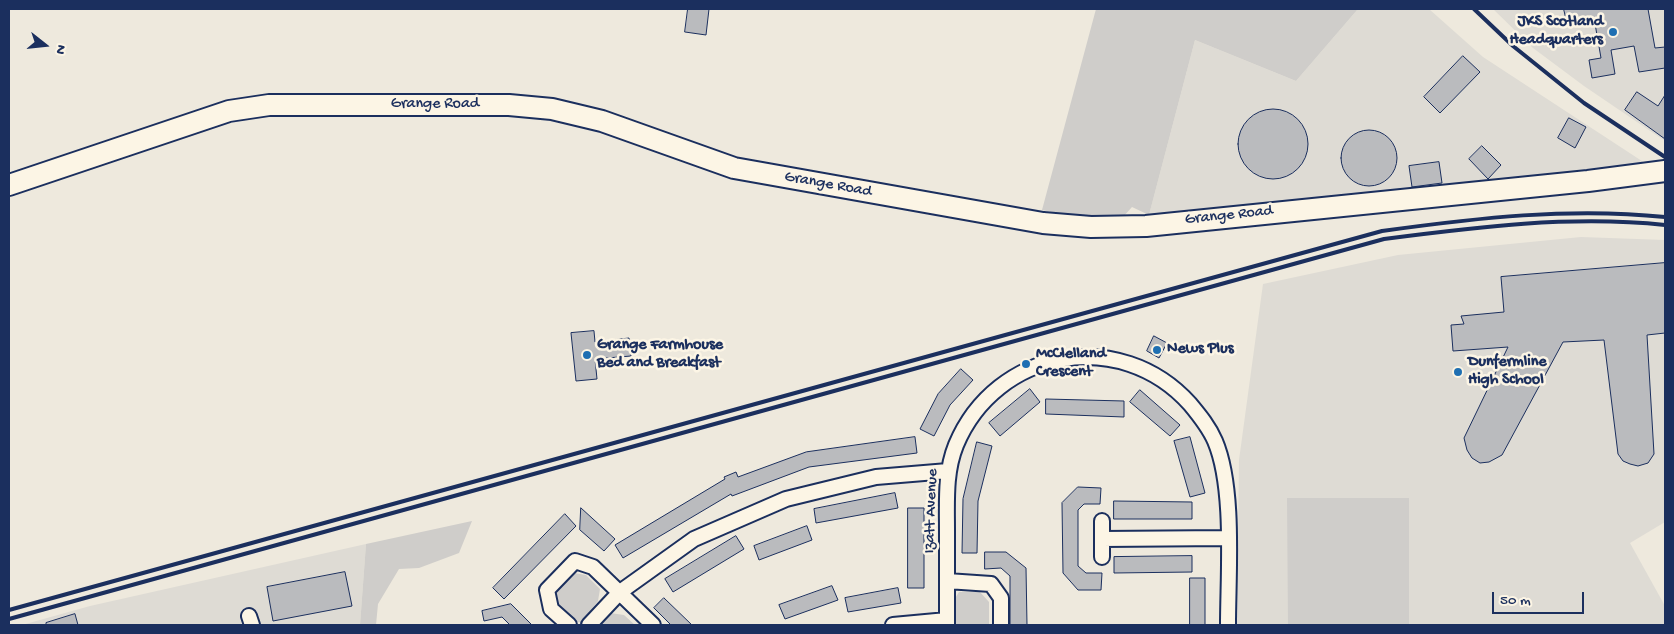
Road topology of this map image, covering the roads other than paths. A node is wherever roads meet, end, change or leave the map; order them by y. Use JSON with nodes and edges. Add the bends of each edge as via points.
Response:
{"nodes":[{"id":1,"x":1665,"y":171,"type":"edge"},
{"id":2,"x":9,"y":185,"type":"edge"},
{"id":3,"x":948,"y":471,"type":"junction"},
{"id":4,"x":1102,"y":521,"type":"dead end"},
{"id":5,"x":1227,"y":538,"type":"junction"},
{"id":6,"x":1102,"y":539,"type":"junction"},
{"id":7,"x":1102,"y":557,"type":"dead end"},
{"id":8,"x":947,"y":582,"type":"junction"},
{"id":9,"x":620,"y":592,"type":"junction"},
{"id":10,"x":947,"y":623,"type":"edge"},
{"id":11,"x":569,"y":625,"type":"edge"},
{"id":12,"x":589,"y":625,"type":"edge"},
{"id":13,"x":654,"y":625,"type":"edge"},
{"id":14,"x":892,"y":625,"type":"edge"},
{"id":15,"x":1001,"y":625,"type":"edge"},
{"id":16,"x":1228,"y":625,"type":"edge"}],
"edges":[{"from":1,"to":2,"type":"street","name":"Grange Road","via":[[1146,226],[1091,226],[1034,221],[734,168],[658,139],[552,109],[509,104],[279,105],[229,111]]},
{"from":3,"to":5,"type":"street","name":"Izatt Avenue","via":[[956,444],[989,396],[1033,366],[1081,356],[1107,358],[1165,381],[1203,419],[1223,463]]},
{"from":3,"to":8,"type":"street","name":"Izatt Avenue"},
{"from":3,"to":9,"type":"street","via":[[876,477],[786,499],[694,539]]},
{"from":4,"to":6,"type":"street"},
{"from":5,"to":6,"type":"street"},
{"from":5,"to":16,"type":"street","name":"Izatt Avenue"},
{"from":6,"to":7,"type":"street"},
{"from":8,"to":10,"type":"street","name":"Izatt Avenue"},
{"from":8,"to":15,"type":"street","via":[[991,584],[1001,598]]},
{"from":9,"to":11,"type":"street","via":[[593,567],[575,561],[548,590],[551,609]]},
{"from":9,"to":12,"type":"street"},
{"from":9,"to":13,"type":"street"},
{"from":10,"to":14,"type":"street"}]}
